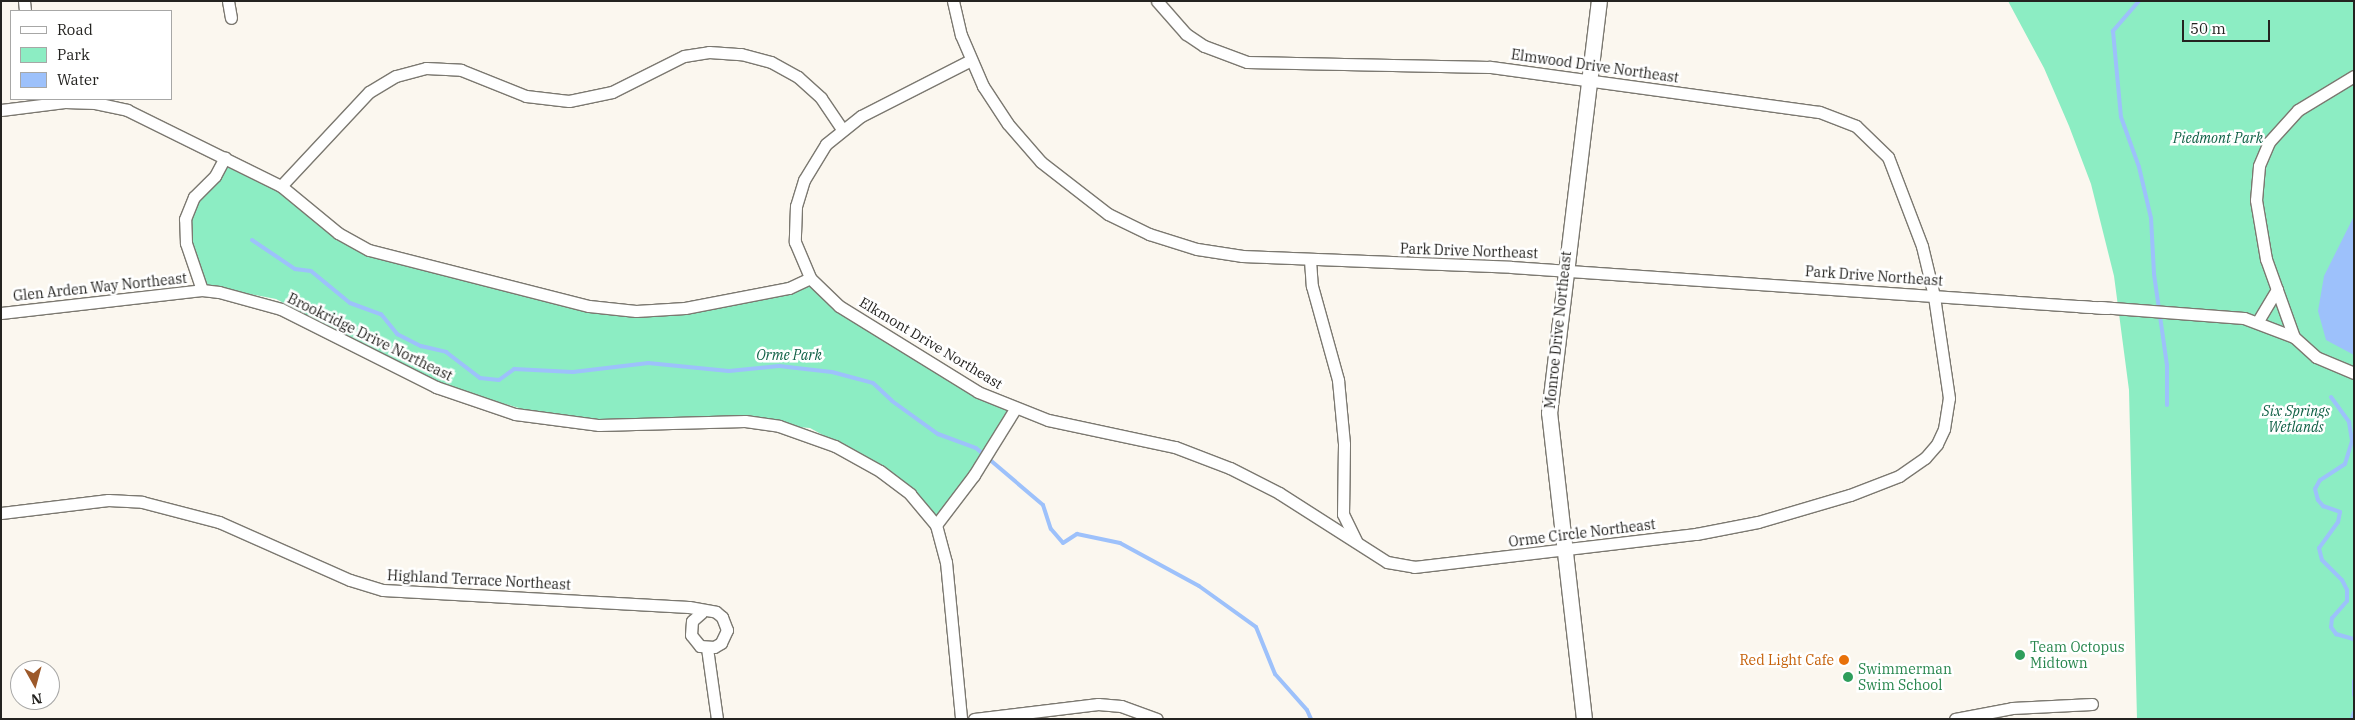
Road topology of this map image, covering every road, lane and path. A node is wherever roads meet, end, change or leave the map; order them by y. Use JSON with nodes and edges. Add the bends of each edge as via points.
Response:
{"nodes":[{"id":1,"x":228,"y":1,"type":"edge"},
{"id":2,"x":952,"y":1,"type":"edge"},
{"id":3,"x":1157,"y":1,"type":"edge"},
{"id":4,"x":1599,"y":1,"type":"edge"},
{"id":5,"x":231,"y":18,"type":"dead end"},
{"id":6,"x":971,"y":60,"type":"junction"},
{"id":7,"x":2354,"y":76,"type":"edge"},
{"id":8,"x":1588,"y":80,"type":"junction"},
{"id":9,"x":64,"y":100,"type":"edge"},
{"id":10,"x":1,"y":110,"type":"edge"},
{"id":11,"x":842,"y":129,"type":"junction"},
{"id":12,"x":225,"y":157,"type":"junction"},
{"id":13,"x":281,"y":186,"type":"junction"},
{"id":14,"x":1310,"y":260,"type":"junction"},
{"id":15,"x":1564,"y":271,"type":"junction"},
{"id":16,"x":810,"y":278,"type":"junction"},
{"id":17,"x":2277,"y":289,"type":"junction"},
{"id":18,"x":202,"y":290,"type":"junction"},
{"id":19,"x":1934,"y":296,"type":"junction"},
{"id":20,"x":1,"y":313,"type":"edge"},
{"id":21,"x":2258,"y":321,"type":"junction"},
{"id":22,"x":2294,"y":337,"type":"junction"},
{"id":23,"x":2354,"y":373,"type":"edge"},
{"id":24,"x":1016,"y":409,"type":"junction"},
{"id":25,"x":1,"y":513,"type":"edge"},
{"id":26,"x":936,"y":525,"type":"junction"},
{"id":27,"x":1360,"y":546,"type":"junction"},
{"id":28,"x":1564,"y":551,"type":"junction"},
{"id":29,"x":702,"y":612,"type":"junction"},
{"id":30,"x":707,"y":648,"type":"junction"},
{"id":31,"x":2092,"y":704,"type":"dead end"},
{"id":32,"x":716,"y":719,"type":"edge"},
{"id":33,"x":961,"y":719,"type":"edge"},
{"id":34,"x":974,"y":719,"type":"edge"},
{"id":35,"x":1157,"y":719,"type":"edge"},
{"id":36,"x":1584,"y":719,"type":"edge"},
{"id":37,"x":1954,"y":719,"type":"edge"}],
"edges":[{"from":1,"to":5,"type":"street"},
{"from":2,"to":6,"type":"street","name":"Park Drive Northeast"},
{"from":3,"to":8,"type":"street","name":"Elmwood Drive Northeast","via":[[1176,24],[1204,46],[1246,62],[1489,67]]},
{"from":4,"to":8,"type":"main road","name":"Monroe Drive Northeast"},
{"from":6,"to":11,"type":"street","name":"Elkmont Drive Northeast"},
{"from":6,"to":14,"type":"street","name":"Park Drive Northeast","via":[[995,105],[1025,146],[1062,181],[1108,214],[1149,234],[1197,249],[1242,256]]},
{"from":7,"to":17,"type":"street","via":[[2298,110],[2264,151],[2257,182],[2257,213],[2264,251]]},
{"from":8,"to":15,"type":"main road","name":"Monroe Drive Northeast"},
{"from":8,"to":19,"type":"street","name":"Elmwood Drive Northeast","via":[[1819,112],[1856,126],[1879,146],[1896,173],[1922,246]]},
{"from":9,"to":10,"type":"street"},
{"from":9,"to":12,"type":"street","via":[[127,110]]},
{"from":11,"to":13,"type":"street","via":[[820,98],[798,77],[771,62],[741,54],[709,52],[684,56],[612,92],[570,101],[526,96],[461,70],[426,68],[396,76],[369,92]]},
{"from":11,"to":16,"type":"street","name":"Elkmont Drive Northeast","via":[[814,161],[796,206],[795,242]]},
{"from":12,"to":13,"type":"street"},
{"from":12,"to":18,"type":"street","via":[[215,176],[194,197],[185,220],[186,244]]},
{"from":13,"to":16,"type":"street","via":[[338,233],[369,250],[589,306],[636,311],[685,308],[789,288]]},
{"from":14,"to":15,"type":"street","name":"Park Drive Northeast"},
{"from":14,"to":27,"type":"street","via":[[1312,286],[1338,380],[1344,444],[1343,514]]},
{"from":15,"to":19,"type":"street","name":"Park Drive Northeast"},
{"from":15,"to":28,"type":"main road","name":"Monroe Drive Northeast","via":[[1548,413]]},
{"from":16,"to":24,"type":"street","name":"Elkmont Drive Northeast","via":[[839,306],[978,392]]},
{"from":17,"to":21,"type":"street"},
{"from":17,"to":22,"type":"street"},
{"from":18,"to":20,"type":"street","name":"Glen Arden Way Northeast"},
{"from":18,"to":26,"type":"street","name":"Brookridge Drive Northeast","via":[[243,297],[281,309],[436,387],[515,414],[599,425],[745,421],[801,432],[836,446],[880,471],[910,494]]},
{"from":19,"to":21,"type":"street","name":"Park Drive Northeast"},
{"from":19,"to":28,"type":"street","name":"Orme Circle Northeast","via":[[1947,373],[1948,412],[1937,444],[1914,468],[1850,495],[1758,522]]},
{"from":21,"to":22,"type":"street","name":"Park Drive Northeast"},
{"from":22,"to":23,"type":"street","via":[[2316,357]]},
{"from":24,"to":26,"type":"street","via":[[974,475]]},
{"from":24,"to":27,"type":"street","name":"Elkmont Drive Northeast","via":[[1048,420],[1175,447],[1230,468],[1280,493]]},
{"from":25,"to":29,"type":"street","name":"Highland Terrace Northeast","via":[[108,500],[142,502],[219,522],[350,580],[382,590],[689,607]]},
{"from":26,"to":33,"type":"street","name":"Brookridge Drive Northeast","via":[[946,562]]},
{"from":27,"to":28,"type":"street","name":"Orme Circle Northeast","via":[[1387,562],[1414,567]]},
{"from":28,"to":36,"type":"main road","name":"Monroe Drive Northeast"},
{"from":29,"to":30,"type":"street","via":[[692,621],[691,635],[694,642]]},
{"from":29,"to":30,"type":"street","name":"Highland Terrace Northeast","via":[[716,612],[722,617],[727,630],[721,643]]},
{"from":30,"to":32,"type":"street"},
{"from":31,"to":37,"type":"street","via":[[2012,708]]},
{"from":34,"to":35,"type":"street","via":[[1098,704],[1121,706]]}]}
